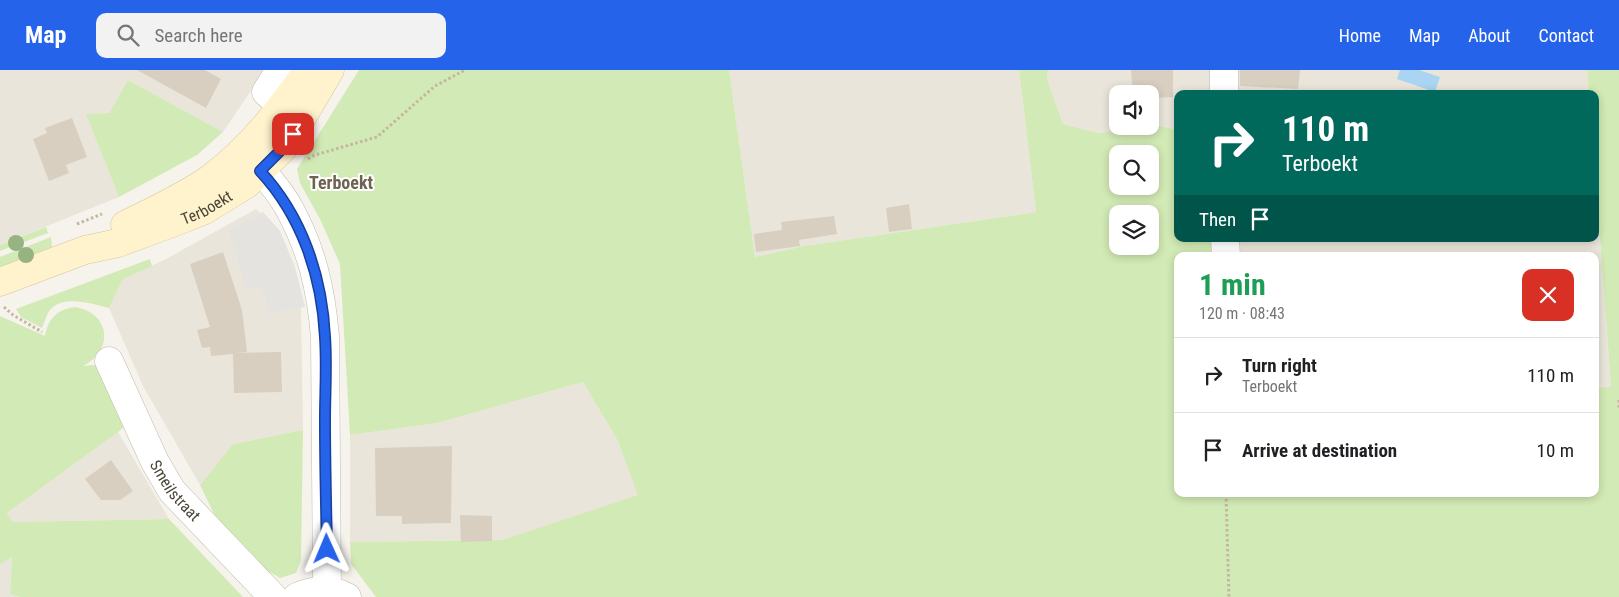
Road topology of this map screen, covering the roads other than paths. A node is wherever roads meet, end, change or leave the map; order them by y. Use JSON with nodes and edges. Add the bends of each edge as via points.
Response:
{"nodes":[{"id":1,"x":280,"y":70,"type":"edge"},
{"id":2,"x":308,"y":70,"type":"edge"},
{"id":3,"x":330,"y":70,"type":"edge"},
{"id":4,"x":1224,"y":70,"type":"edge"},
{"id":5,"x":1224,"y":90,"type":"edge"},
{"id":6,"x":291,"y":114,"type":"junction"},
{"id":7,"x":244,"y":149,"type":"junction"},
{"id":8,"x":260,"y":171,"type":"junction"},
{"id":9,"x":85,"y":250,"type":"junction"},
{"id":10,"x":2,"y":294,"type":"edge"},
{"id":11,"x":109,"y":361,"type":"dead end"},
{"id":12,"x":337,"y":594,"type":"edge"},
{"id":13,"x":273,"y":597,"type":"edge"},
{"id":14,"x":297,"y":597,"type":"edge"}],
"edges":[{"from":1,"to":6,"type":"street","via":[[266,92]]},
{"from":2,"to":6,"type":"main road","name":"Terboekt"},
{"from":3,"to":6,"type":"main road","name":"Terboekt"},
{"from":4,"to":5,"type":"street"},
{"from":6,"to":7,"type":"main road","name":"Terboekt","via":[[264,128]]},
{"from":6,"to":8,"type":"main road","name":"Terboekt","via":[[286,145]]},
{"from":7,"to":8,"type":"street"},
{"from":7,"to":9,"type":"main road","name":"Terboekt","via":[[211,178]]},
{"from":8,"to":9,"type":"main road","name":"Terboekt","via":[[247,184],[204,211],[118,243]]},
{"from":8,"to":12,"type":"street","via":[[288,207],[312,259],[322,299]]},
{"from":9,"to":10,"type":"main road","name":"Terboekt"},
{"from":11,"to":13,"type":"street","name":"Smeilstraat","via":[[155,462],[172,491]]},
{"from":12,"to":14,"type":"street","via":[[308,592]]}]}
